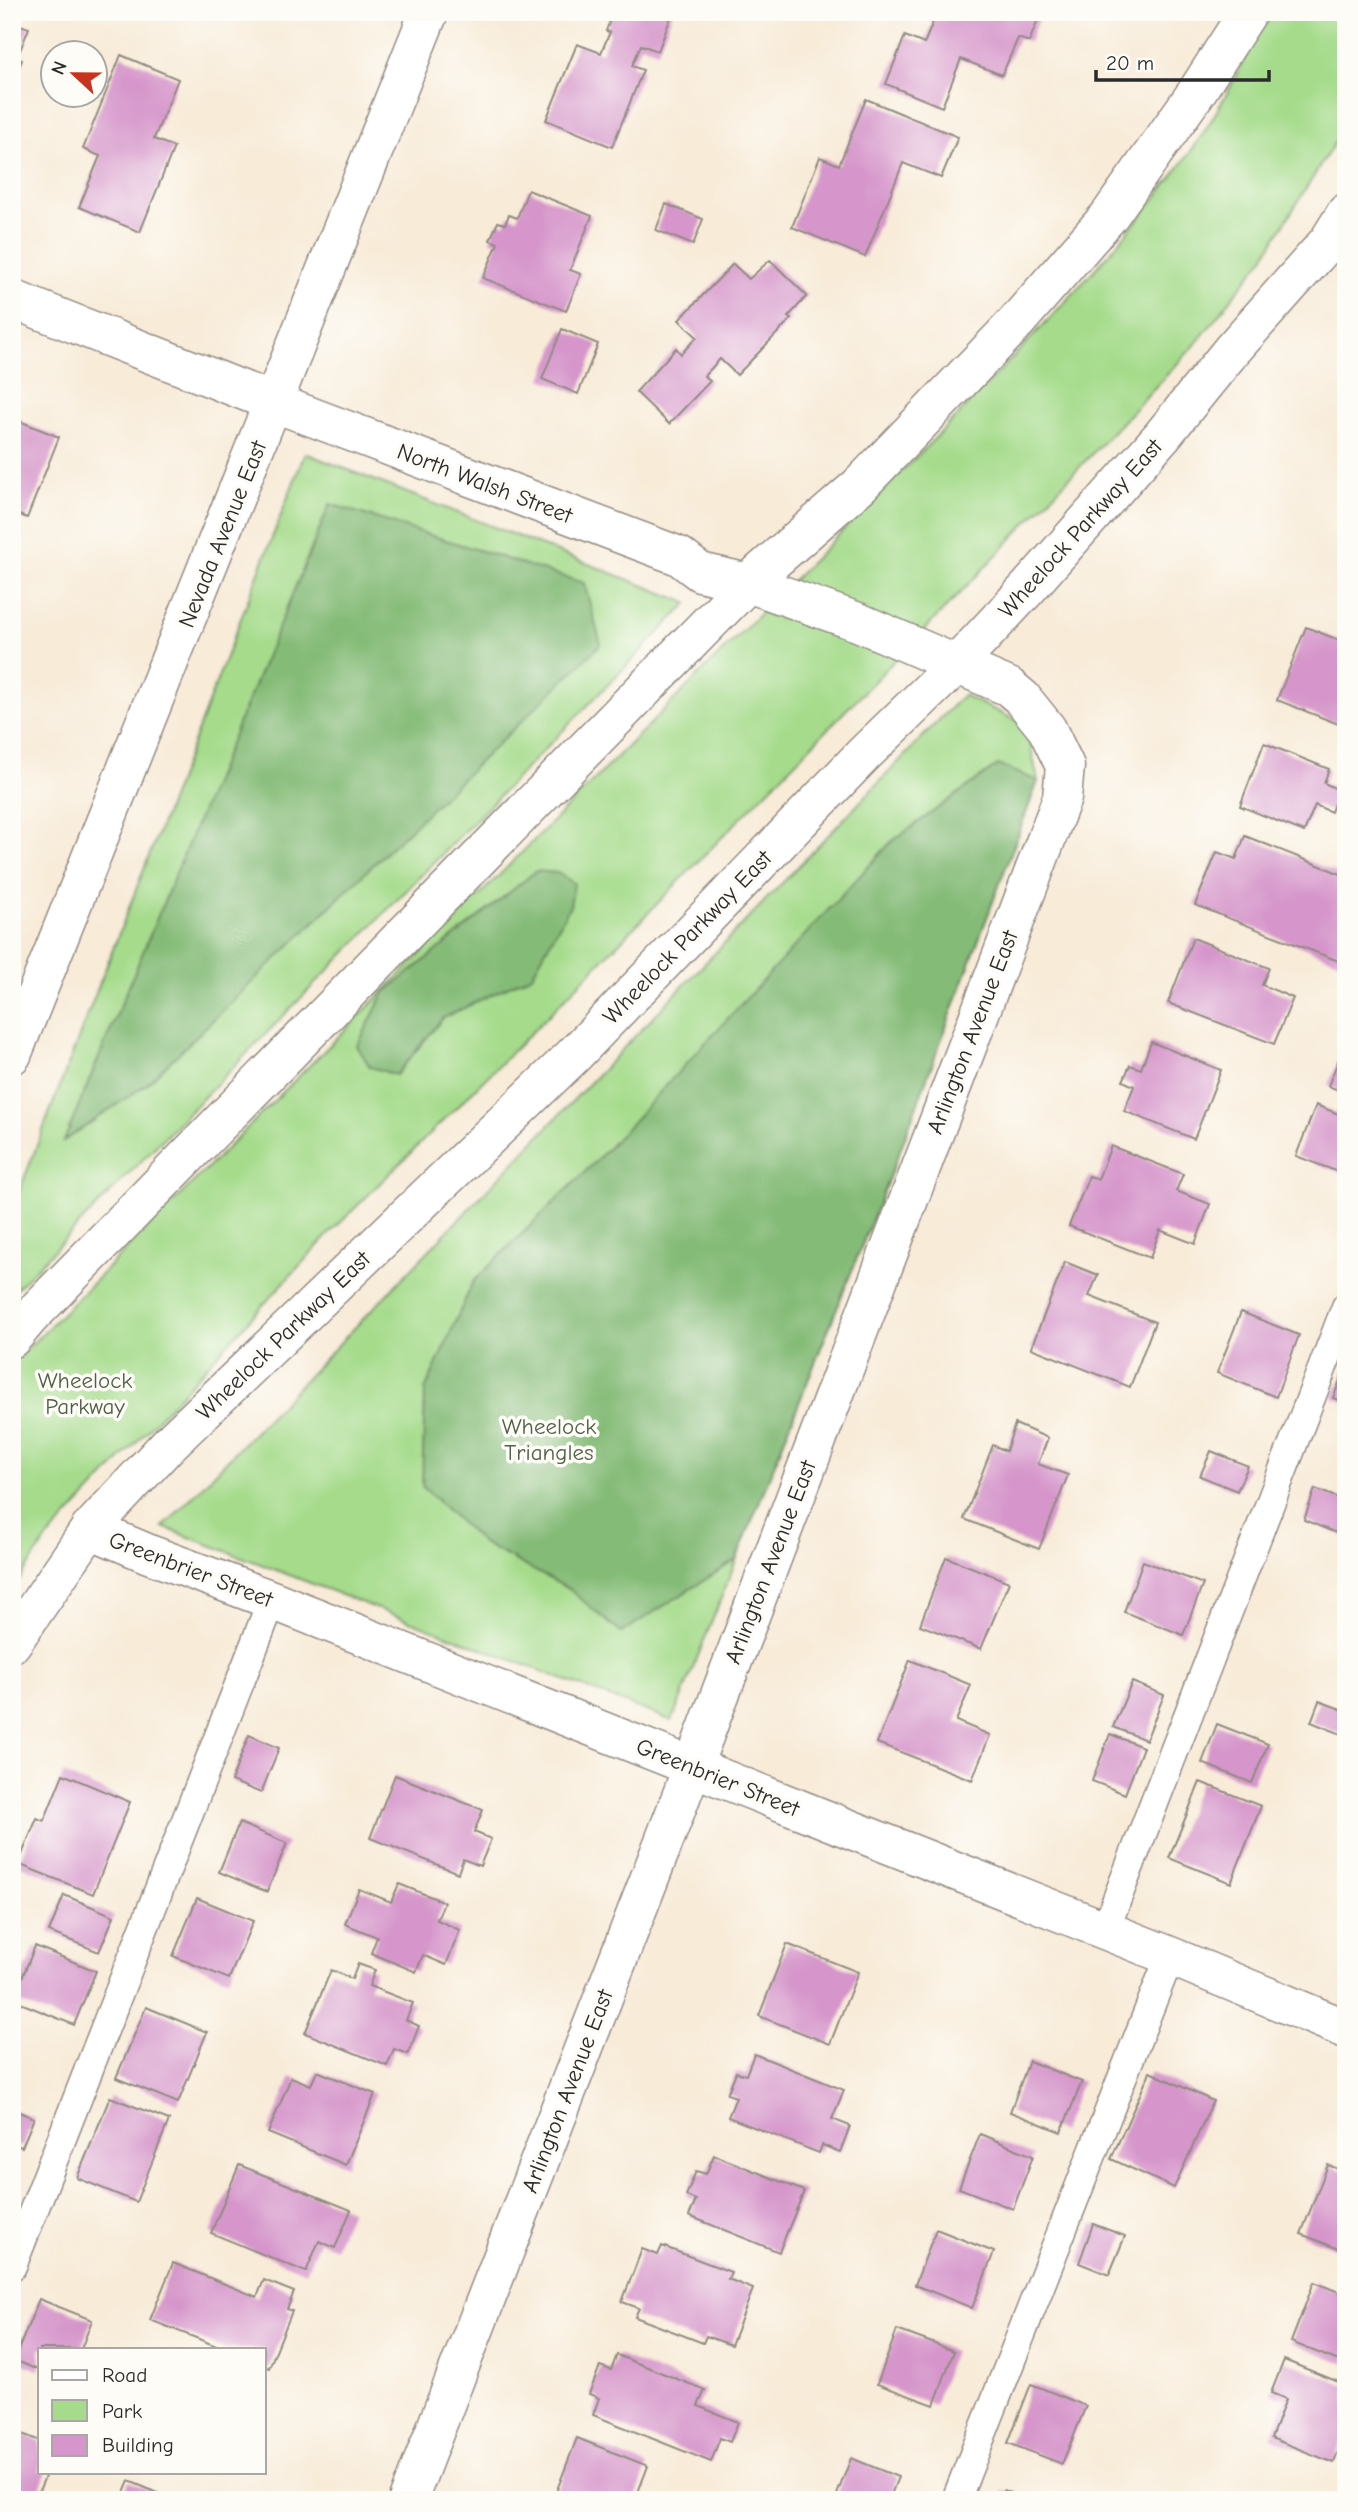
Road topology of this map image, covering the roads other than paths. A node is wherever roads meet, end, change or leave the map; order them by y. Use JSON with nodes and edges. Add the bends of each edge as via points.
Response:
{"nodes":[{"id":1,"x":429,"y":12,"type":"edge"},
{"id":2,"x":1248,"y":12,"type":"edge"},
{"id":3,"x":1346,"y":213,"type":"edge"},
{"id":4,"x":12,"y":299,"type":"edge"},
{"id":5,"x":275,"y":403,"type":"junction"},
{"id":6,"x":748,"y":583,"type":"junction"},
{"id":7,"x":957,"y":664,"type":"junction"},
{"id":8,"x":12,"y":1055,"type":"edge"},
{"id":9,"x":1346,"y":1307,"type":"edge"},
{"id":10,"x":18,"y":1319,"type":"edge"},
{"id":11,"x":90,"y":1529,"type":"junction"},
{"id":12,"x":272,"y":1600,"type":"junction"},
{"id":13,"x":12,"y":1643,"type":"edge"},
{"id":14,"x":692,"y":1766,"type":"junction"},
{"id":15,"x":1105,"y":1930,"type":"junction"},
{"id":16,"x":1170,"y":1956,"type":"junction"},
{"id":17,"x":1346,"y":2029,"type":"edge"},
{"id":18,"x":12,"y":2266,"type":"edge"},
{"id":19,"x":408,"y":2500,"type":"edge"},
{"id":20,"x":957,"y":2500,"type":"edge"}],
"edges":[{"from":1,"to":5,"type":"street","name":"Nevada Avenue East"},
{"from":2,"to":6,"type":"street","via":[[1109,216],[1012,327],[859,486]]},
{"from":3,"to":7,"type":"street","name":"Wheelock Parkway East","via":[[1328,242],[1162,436]]},
{"from":4,"to":5,"type":"street","name":"North Walsh Street"},
{"from":5,"to":6,"type":"street","name":"North Walsh Street","via":[[679,556],[701,572]]},
{"from":5,"to":8,"type":"street","name":"Nevada Avenue East"},
{"from":6,"to":7,"type":"street","name":"North Walsh Street"},
{"from":6,"to":10,"type":"street"},
{"from":7,"to":11,"type":"street","name":"Wheelock Parkway East","via":[[854,764],[573,1056],[168,1445]]},
{"from":7,"to":14,"type":"street","name":"Arlington Avenue East","via":[[1009,687],[1047,729],[1065,766],[1062,798]]},
{"from":9,"to":15,"type":"lane"},
{"from":11,"to":12,"type":"street","name":"Greenbrier Street"},
{"from":11,"to":13,"type":"street","name":"Wheelock Parkway East"},
{"from":12,"to":14,"type":"street","name":"Greenbrier Street"},
{"from":12,"to":18,"type":"lane"},
{"from":14,"to":15,"type":"street","name":"Greenbrier Street"},
{"from":14,"to":19,"type":"street","name":"Arlington Avenue East"},
{"from":15,"to":16,"type":"street","name":"Greenbrier Street"},
{"from":16,"to":17,"type":"street","name":"Greenbrier Street"},
{"from":16,"to":20,"type":"lane"}]}
